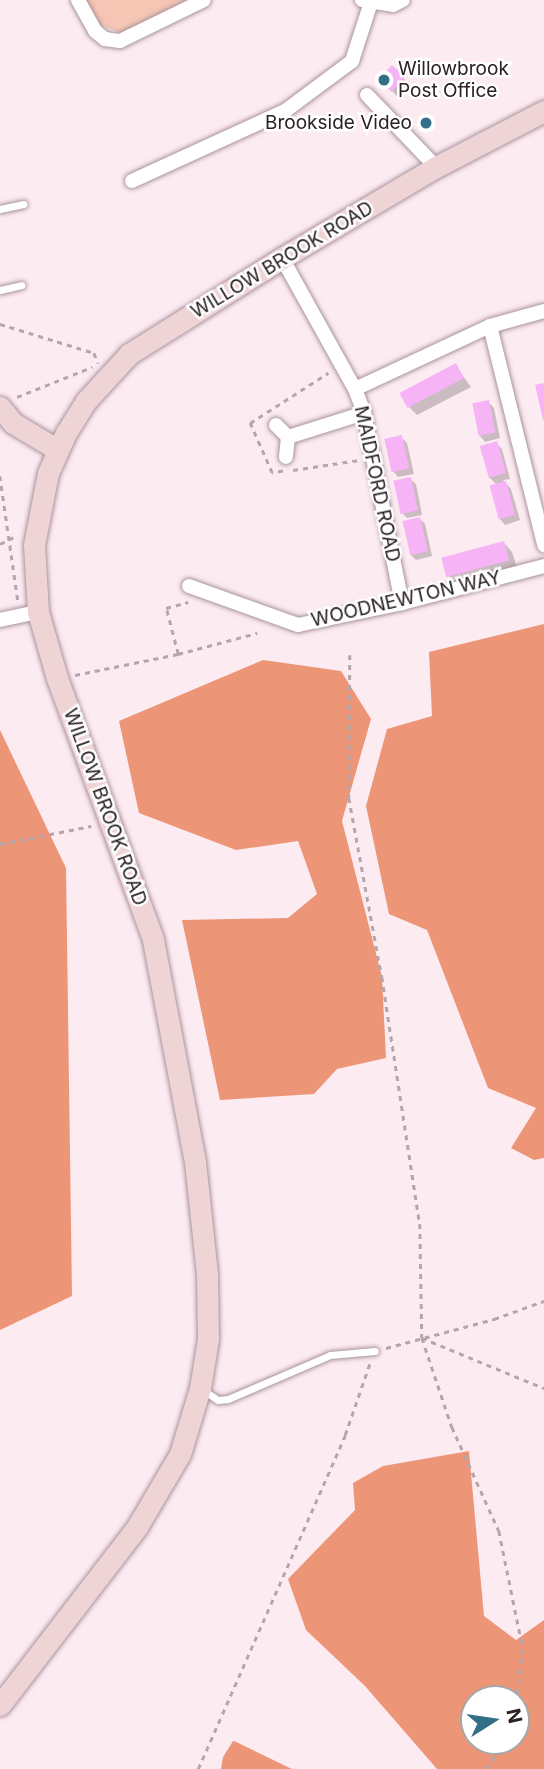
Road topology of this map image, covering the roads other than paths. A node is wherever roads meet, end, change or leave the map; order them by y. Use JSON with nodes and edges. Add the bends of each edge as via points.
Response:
{"nodes":[{"id":1,"x":78,"y":0,"type":"edge"},
{"id":2,"x":204,"y":0,"type":"edge"},
{"id":3,"x":403,"y":0,"type":"edge"},
{"id":4,"x":366,"y":1,"type":"edge"},
{"id":5,"x":367,"y":94,"type":"dead end"},
{"id":6,"x":544,"y":111,"type":"edge"},
{"id":7,"x":436,"y":167,"type":"junction"},
{"id":8,"x":132,"y":181,"type":"dead end"},
{"id":9,"x":23,"y":204,"type":"dead end"},
{"id":10,"x":0,"y":209,"type":"edge"},
{"id":11,"x":282,"y":258,"type":"junction"},
{"id":12,"x":21,"y":285,"type":"dead end"},
{"id":13,"x":0,"y":290,"type":"edge"},
{"id":14,"x":544,"y":311,"type":"edge"},
{"id":15,"x":490,"y":326,"type":"junction"},
{"id":16,"x":355,"y":389,"type":"junction"},
{"id":17,"x":6,"y":403,"type":"edge"},
{"id":18,"x":364,"y":413,"type":"junction"},
{"id":19,"x":276,"y":425,"type":"dead end"},
{"id":20,"x":288,"y":437,"type":"junction"},
{"id":21,"x":58,"y":450,"type":"junction"},
{"id":22,"x":286,"y":457,"type":"dead end"},
{"id":23,"x":544,"y":545,"type":"edge"},
{"id":24,"x":544,"y":566,"type":"edge"},
{"id":25,"x":189,"y":586,"type":"dead end"},
{"id":26,"x":402,"y":603,"type":"junction"},
{"id":27,"x":29,"y":614,"type":"junction"},
{"id":28,"x":0,"y":620,"type":"edge"},
{"id":29,"x":375,"y":1351,"type":"road end"},
{"id":30,"x":200,"y":1388,"type":"junction"},
{"id":31,"x":0,"y":1705,"type":"edge"}],
"edges":[{"from":1,"to":2,"type":"street","via":[[95,31],[105,39],[120,41]]},
{"from":3,"to":4,"type":"street","via":[[393,5]]},
{"from":4,"to":8,"type":"street","via":[[352,61],[285,111]]},
{"from":5,"to":7,"type":"street"},
{"from":6,"to":7,"type":"street","name":"WILLOW BROOK ROAD"},
{"from":7,"to":11,"type":"street","name":"WILLOW BROOK ROAD"},
{"from":9,"to":10,"type":"lane"},
{"from":11,"to":16,"type":"street","name":"MAIDFORD ROAD"},
{"from":11,"to":21,"type":"street","name":"WILLOW BROOK ROAD","via":[[101,372]]},
{"from":12,"to":13,"type":"lane"},
{"from":14,"to":15,"type":"street"},
{"from":15,"to":16,"type":"street"},
{"from":15,"to":23,"type":"street"},
{"from":16,"to":18,"type":"street","name":"MAIDFORD ROAD"},
{"from":17,"to":21,"type":"street","via":[[13,423]]},
{"from":18,"to":20,"type":"street"},
{"from":18,"to":26,"type":"street","name":"MAIDFORD ROAD"},
{"from":19,"to":20,"type":"street"},
{"from":20,"to":22,"type":"street"},
{"from":21,"to":27,"type":"street","name":"WILLOW BROOK ROAD","via":[[36,523]]},
{"from":24,"to":26,"type":"street","name":"WOODNEWTON WAY"},
{"from":25,"to":26,"type":"street","name":"WOODNEWTON WAY","via":[[298,625]]},
{"from":27,"to":28,"type":"street"},
{"from":27,"to":30,"type":"street","name":"WILLOW BROOK ROAD","via":[[153,939],[187,1110],[206,1274],[208,1339]]},
{"from":29,"to":30,"type":"lane","via":[[323,1358],[228,1399],[218,1400]]},
{"from":30,"to":31,"type":"street","name":"WILLOW BROOK ROAD","via":[[180,1454],[137,1527]]}]}
